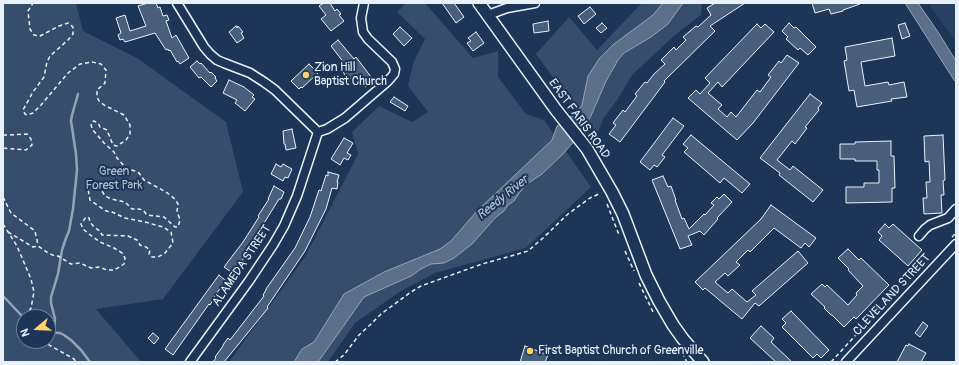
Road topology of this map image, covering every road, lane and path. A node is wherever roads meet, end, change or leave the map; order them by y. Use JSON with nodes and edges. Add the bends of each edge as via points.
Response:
{"nodes":[{"id":1,"x":33,"y":3,"type":"edge"},
{"id":2,"x":177,"y":3,"type":"edge"},
{"id":3,"x":364,"y":3,"type":"edge"},
{"id":4,"x":479,"y":3,"type":"edge"},
{"id":5,"x":535,"y":3,"type":"edge"},
{"id":6,"x":488,"y":15,"type":"junction"},
{"id":7,"x":318,"y":132,"type":"junction"},
{"id":8,"x":3,"y":134,"type":"edge"},
{"id":9,"x":3,"y":148,"type":"edge"},
{"id":10,"x":602,"y":192,"type":"dead end"},
{"id":11,"x":3,"y":197,"type":"edge"},
{"id":12,"x":605,"y":199,"type":"dead end"},
{"id":13,"x":956,"y":209,"type":"edge"},
{"id":14,"x":3,"y":224,"type":"edge"},
{"id":15,"x":8,"y":232,"type":"junction"},
{"id":16,"x":956,"y":233,"type":"edge"},
{"id":17,"x":619,"y":235,"type":"dead end"},
{"id":18,"x":919,"y":236,"type":"dead end"},
{"id":19,"x":953,"y":241,"type":"edge"},
{"id":20,"x":38,"y":246,"type":"junction"},
{"id":21,"x":901,"y":291,"type":"dead end"},
{"id":22,"x":30,"y":309,"type":"edge"},
{"id":23,"x":56,"y":349,"type":"edge"},
{"id":24,"x":76,"y":362,"type":"edge"},
{"id":25,"x":190,"y":362,"type":"edge"},
{"id":26,"x":335,"y":362,"type":"edge"},
{"id":27,"x":703,"y":362,"type":"edge"},
{"id":28,"x":831,"y":362,"type":"edge"},
{"id":29,"x":846,"y":362,"type":"edge"}],
"edges":[{"from":1,"to":20,"type":"path","via":[[28,11],[30,29],[34,35],[40,36],[68,23],[73,27],[73,34],[50,56],[44,77],[23,110],[25,114],[33,113],[68,73],[80,64],[101,64],[106,70],[105,83],[97,90],[97,97],[104,105],[124,114],[130,125],[130,134],[117,146],[113,145],[106,130],[98,123],[92,122],[92,129],[127,169],[139,173],[144,180],[175,199],[180,220],[178,227],[175,227],[164,217],[147,215],[143,210],[132,209],[125,202],[105,196],[94,182],[88,189],[90,200],[106,211],[163,227],[170,232],[172,243],[165,253],[152,257],[149,254],[150,250],[128,236],[102,235],[88,217],[82,224],[83,229],[122,254],[125,258],[124,264],[114,270],[91,268],[80,263],[71,264]]},
{"from":2,"to":7,"type":"street","via":[[210,54],[264,82]]},
{"from":3,"to":7,"type":"street","via":[[361,18],[363,32],[392,62],[394,74],[344,118]]},
{"from":4,"to":6,"type":"main road","name":"EAST FARIS ROAD"},
{"from":5,"to":6,"type":"street","via":[[507,8]]},
{"from":6,"to":27,"type":"main road","name":"EAST FARIS ROAD","via":[[587,149],[623,214],[646,275],[662,306],[680,334]]},
{"from":7,"to":25,"type":"street","name":"ALAMEDA STREET","via":[[297,196],[284,226],[253,275]]},
{"from":8,"to":9,"type":"path","via":[[27,134],[32,145],[26,150]]},
{"from":10,"to":26,"type":"path","via":[[568,214],[528,251],[482,264],[411,292],[370,324]]},
{"from":11,"to":20,"type":"path","via":[[12,213],[35,231]]},
{"from":12,"to":17,"type":"path"},
{"from":13,"to":18,"type":"street","via":[[948,218],[930,225]]},
{"from":14,"to":15,"type":"path"},
{"from":15,"to":20,"type":"path","via":[[33,247]]},
{"from":15,"to":22,"type":"path","via":[[31,279],[34,292]]},
{"from":16,"to":19,"type":"path"},
{"from":19,"to":29,"type":"street","name":"CLEVELAND STREET"},
{"from":21,"to":28,"type":"path","via":[[889,299]]},
{"from":23,"to":24,"type":"path"}]}
